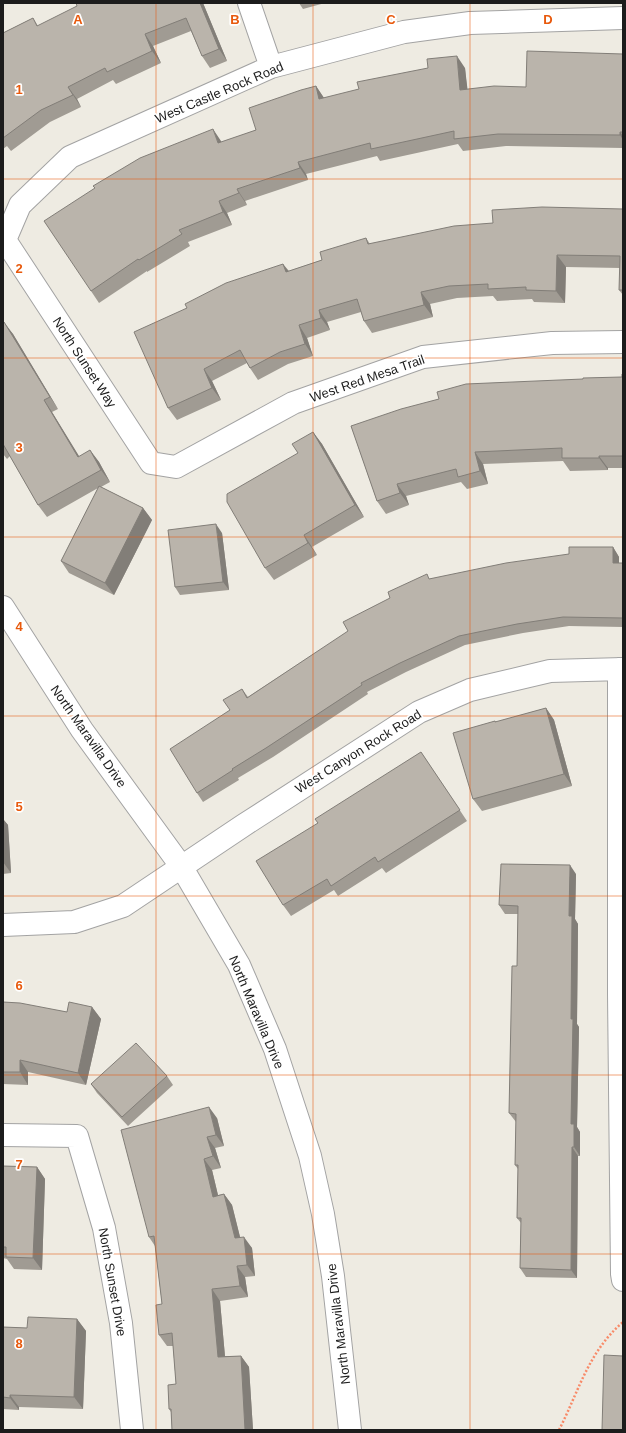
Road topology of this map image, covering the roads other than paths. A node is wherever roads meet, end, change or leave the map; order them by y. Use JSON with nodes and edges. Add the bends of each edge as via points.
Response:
{"nodes":[{"id":1,"x":249,"y":3,"type":"edge"},
{"id":2,"x":591,"y":11,"type":"edge"},
{"id":3,"x":623,"y":18,"type":"edge"},
{"id":4,"x":271,"y":67,"type":"junction"},
{"id":5,"x":5,"y":240,"type":"joint"},
{"id":6,"x":623,"y":342,"type":"edge"},
{"id":7,"x":176,"y":467,"type":"joint"},
{"id":8,"x":3,"y":607,"type":"edge"},
{"id":9,"x":621,"y":669,"type":"edge"},
{"id":10,"x":181,"y":866,"type":"junction"},
{"id":11,"x":3,"y":925,"type":"edge"},
{"id":12,"x":621,"y":994,"type":"edge"},
{"id":13,"x":3,"y":1135,"type":"edge"},
{"id":14,"x":623,"y":1280,"type":"edge"},
{"id":15,"x":132,"y":1430,"type":"edge"},
{"id":16,"x":350,"y":1430,"type":"edge"}],
"edges":[{"from":1,"to":4,"type":"street"},
{"from":2,"to":3,"type":"street","name":"West Castle Rock Road"},
{"from":2,"to":4,"type":"street","name":"West Castle Rock Road","via":[[404,32]]},
{"from":4,"to":5,"type":"street","name":"West Castle Rock Road","via":[[70,157],[20,205]]},
{"from":5,"to":7,"type":"street","name":"North Sunset Way","via":[[151,462]]},
{"from":6,"to":7,"type":"street","name":"West Red Mesa Trail","via":[[552,343],[423,357],[293,403]]},
{"from":8,"to":10,"type":"street","name":"North Maravilla Drive","via":[[82,730]]},
{"from":9,"to":10,"type":"street","name":"West Canyon Rock Road","via":[[550,671],[470,690],[419,712]]},
{"from":9,"to":12,"type":"street"},
{"from":10,"to":11,"type":"street","name":"West Canyon Rock Road","via":[[123,906],[74,922]]},
{"from":10,"to":16,"type":"street","name":"North Maravilla Drive","via":[[239,965],[276,1049],[310,1156],[324,1214]]},
{"from":12,"to":14,"type":"street"},
{"from":13,"to":15,"type":"street","name":"North Sunset Drive","via":[[77,1136],[104,1228],[121,1323]]}]}
